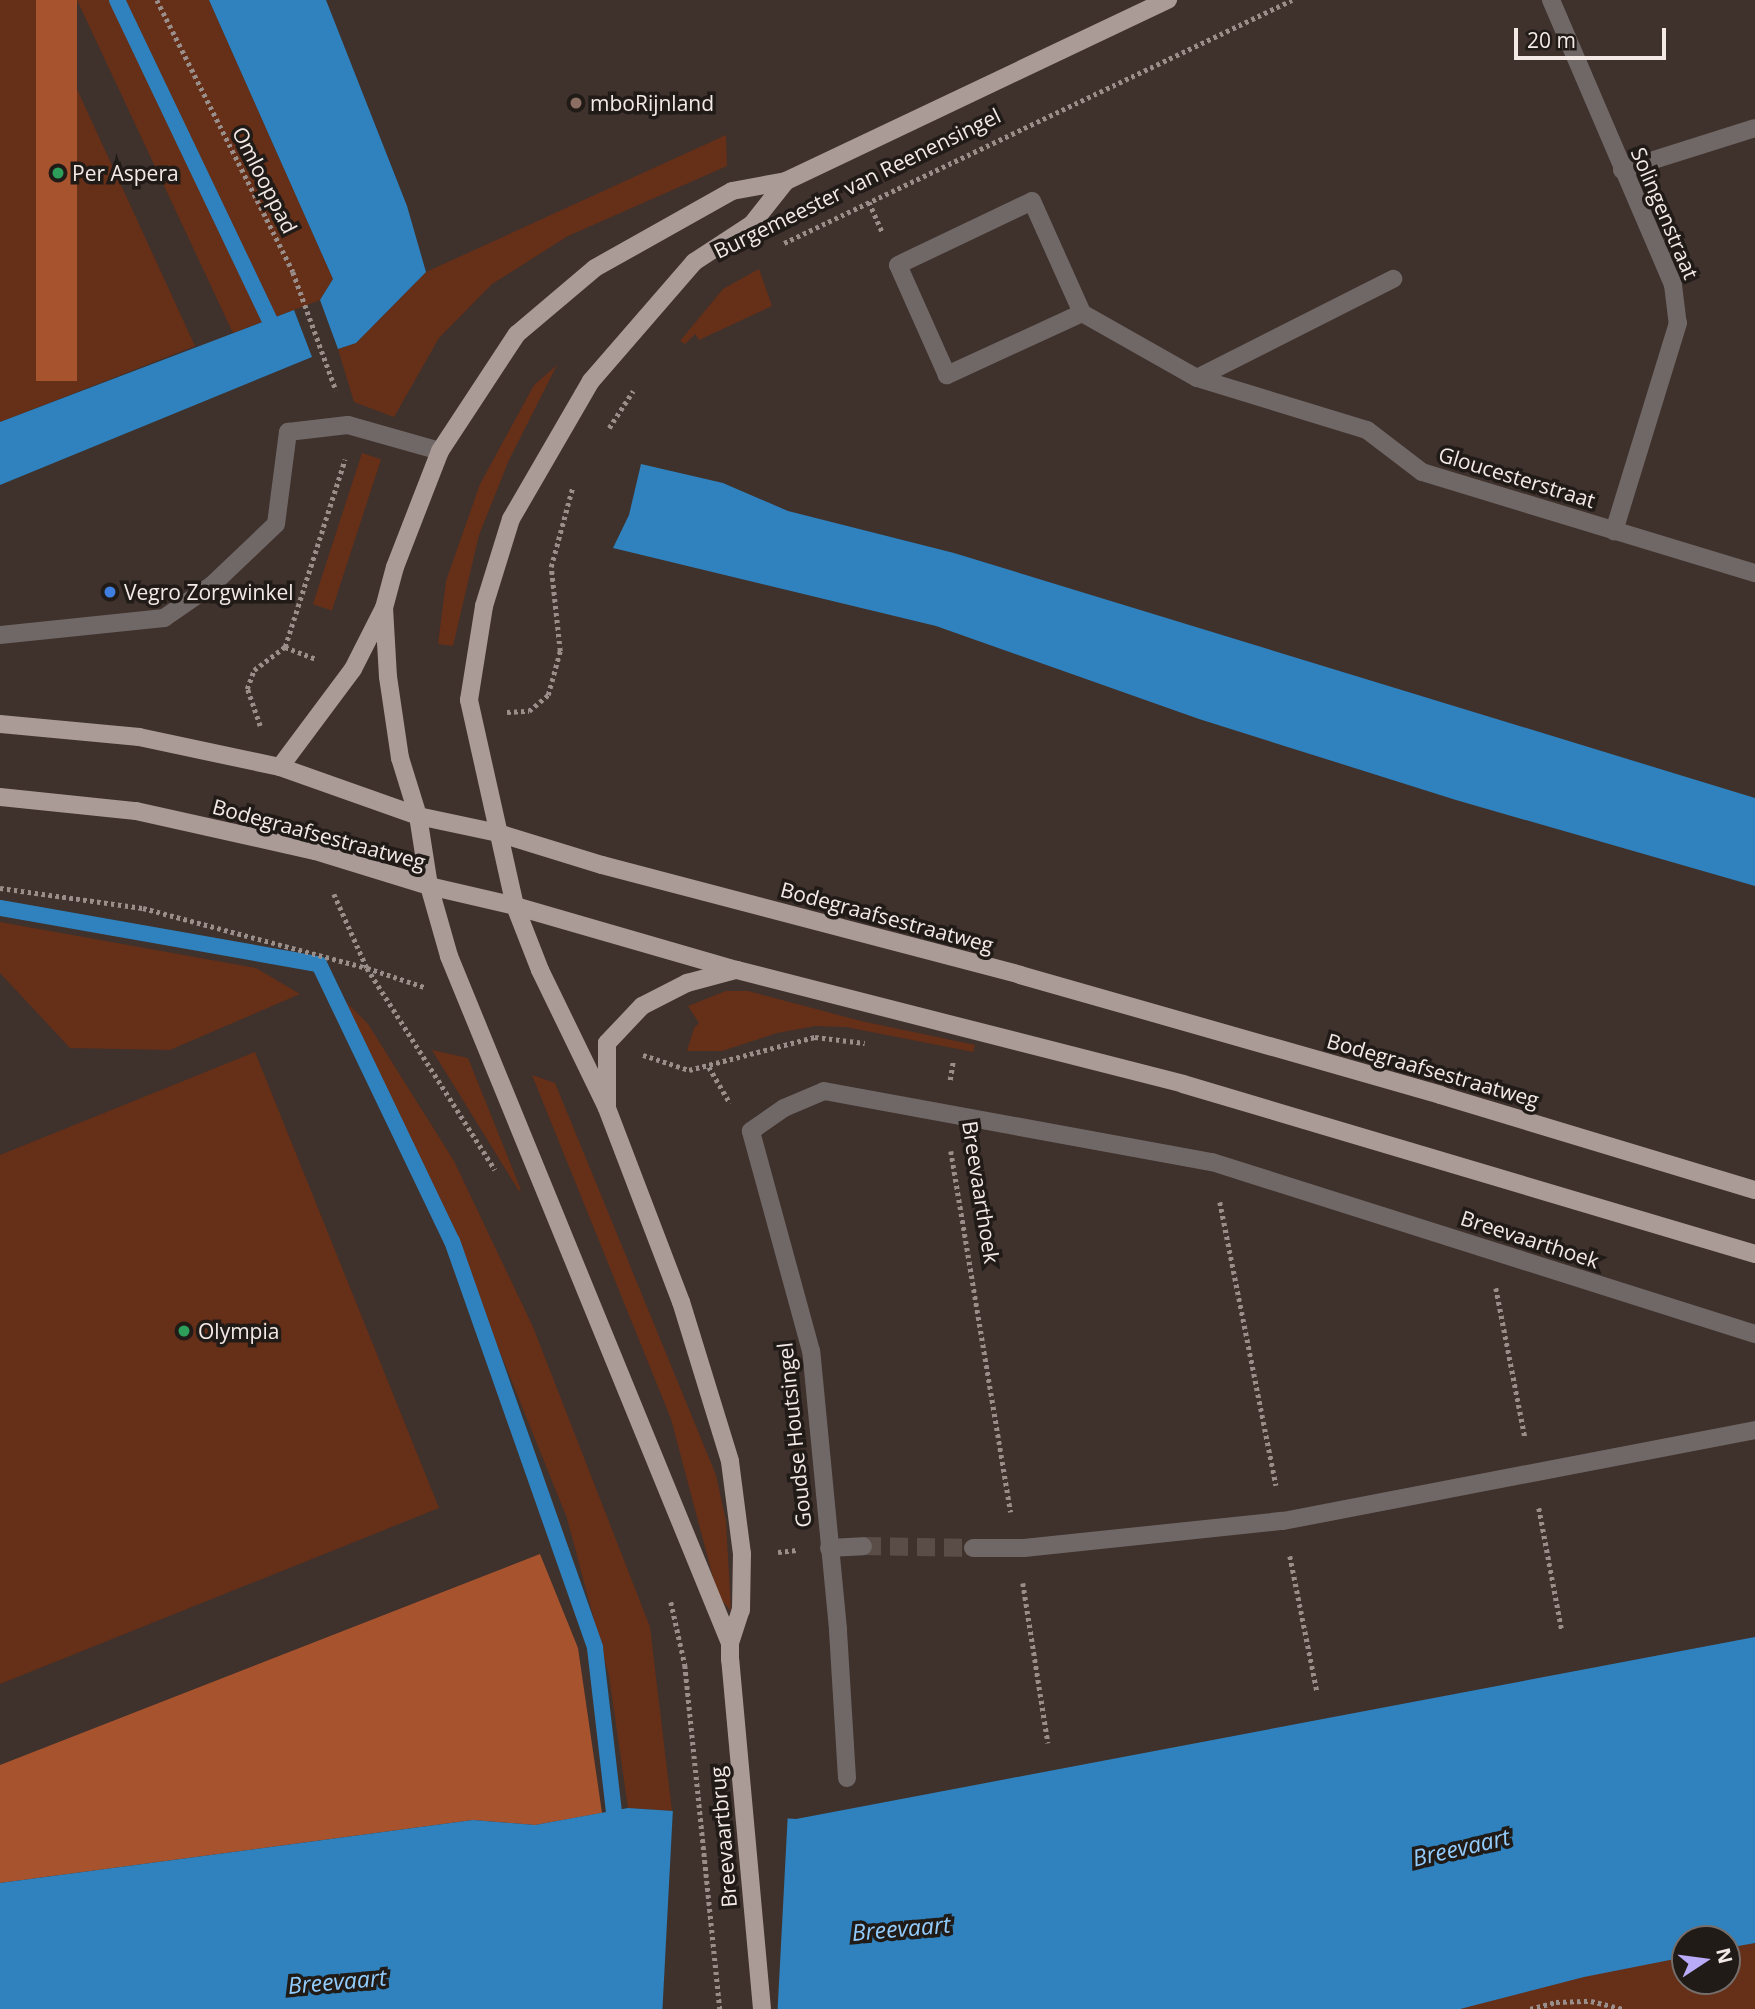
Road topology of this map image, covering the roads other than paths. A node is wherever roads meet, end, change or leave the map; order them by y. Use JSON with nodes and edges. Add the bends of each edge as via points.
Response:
{"nodes":[{"id":1,"x":1168,"y":0,"type":"edge"},
{"id":2,"x":1551,"y":0,"type":"edge"},
{"id":3,"x":1755,"y":128,"type":"edge"},
{"id":4,"x":1622,"y":170,"type":"junction"},
{"id":5,"x":786,"y":181,"type":"junction"},
{"id":6,"x":1393,"y":279,"type":"dead end"},
{"id":7,"x":1082,"y":313,"type":"junction"},
{"id":8,"x":1197,"y":378,"type":"junction"},
{"id":9,"x":440,"y":451,"type":"junction"},
{"id":10,"x":1614,"y":531,"type":"junction"},
{"id":11,"x":1755,"y":573,"type":"edge"},
{"id":12,"x":384,"y":608,"type":"junction"},
{"id":13,"x":0,"y":635,"type":"edge"},
{"id":14,"x":0,"y":724,"type":"edge"},
{"id":15,"x":280,"y":767,"type":"junction"},
{"id":16,"x":0,"y":797,"type":"edge"},
{"id":17,"x":418,"y":816,"type":"junction"},
{"id":18,"x":498,"y":832,"type":"junction"},
{"id":19,"x":429,"y":886,"type":"junction"},
{"id":20,"x":515,"y":905,"type":"junction"},
{"id":21,"x":737,"y":970,"type":"junction"},
{"id":22,"x":607,"y":1108,"type":"junction"},
{"id":23,"x":944,"y":1112,"type":"joint"},
{"id":24,"x":1755,"y":1190,"type":"edge"},
{"id":25,"x":1755,"y":1254,"type":"edge"},
{"id":26,"x":1755,"y":1334,"type":"edge"},
{"id":27,"x":1755,"y":1430,"type":"edge"},
{"id":28,"x":863,"y":1546,"type":"tunnel mouth"},
{"id":29,"x":829,"y":1548,"type":"junction"},
{"id":30,"x":973,"y":1548,"type":"tunnel mouth"},
{"id":31,"x":730,"y":1652,"type":"junction"},
{"id":32,"x":847,"y":1778,"type":"dead end"},
{"id":33,"x":762,"y":2009,"type":"edge"}],
"edges":[{"from":1,"to":5,"type":"main road","name":"Burgemeester van Reenensingel"},
{"from":2,"to":4,"type":"street","name":"Solingenstraat"},
{"from":3,"to":4,"type":"street"},
{"from":4,"to":10,"type":"street","name":"Solingenstraat","via":[[1673,285],[1678,323]]},
{"from":5,"to":9,"type":"main road","name":"Burgemeester van Reenensingel","via":[[732,191],[594,268],[517,334]]},
{"from":5,"to":18,"type":"main road","name":"Burgemeester van Reenensingel","via":[[752,223],[694,262],[591,381],[510,520],[484,606],[469,700]]},
{"from":6,"to":8,"type":"street"},
{"from":7,"to":7,"type":"street","via":[[1032,201],[898,265],[947,375]]},
{"from":7,"to":8,"type":"street","name":"Gloucesterstraat"},
{"from":8,"to":10,"type":"street","name":"Gloucesterstraat","via":[[1367,429],[1422,472]]},
{"from":9,"to":12,"type":"main road","name":"Burgemeester van Reenensingel"},
{"from":9,"to":13,"type":"street","via":[[348,425],[288,432],[276,524],[212,585],[164,618]]},
{"from":10,"to":11,"type":"street","name":"Gloucesterstraat"},
{"from":12,"to":15,"type":"main road","via":[[353,668]]},
{"from":12,"to":17,"type":"main road","name":"Burgemeester van Reenensingel","via":[[400,758]]},
{"from":14,"to":15,"type":"main road","name":"Bodegraafsestraatweg","via":[[139,737]]},
{"from":15,"to":17,"type":"main road","name":"Bodegraafsestraatweg"},
{"from":16,"to":19,"type":"main road","name":"Bodegraafsestraatweg","via":[[136,811],[315,851]]},
{"from":17,"to":18,"type":"main road","name":"Bodegraafsestraatweg"},
{"from":17,"to":19,"type":"main road","name":"Burgemeester van Reenensingel"},
{"from":18,"to":20,"type":"main road","name":"Burgemeester van Reenensingel"},
{"from":18,"to":24,"type":"main road","name":"Bodegraafsestraatweg","via":[[601,865],[1046,983],[1440,1095]]},
{"from":19,"to":20,"type":"main road","name":"Bodegraafsestraatweg"},
{"from":19,"to":31,"type":"main road","via":[[466,1002]]},
{"from":20,"to":21,"type":"main road","name":"Bodegraafsestraatweg"},
{"from":20,"to":22,"type":"main road","via":[[557,1007]]},
{"from":21,"to":22,"type":"main road","via":[[687,983],[642,1006],[607,1043]]},
{"from":21,"to":25,"type":"main road","name":"Bodegraafsestraatweg","via":[[1183,1084]]},
{"from":22,"to":31,"type":"main road","via":[[704,1370],[730,1461],[742,1554],[741,1610]]},
{"from":23,"to":26,"type":"street","name":"Breevaarthoek","via":[[1212,1161]]},
{"from":23,"to":29,"type":"street","name":"Goudse Houtsingel","via":[[824,1091],[784,1108],[751,1131],[811,1351]]},
{"from":27,"to":30,"type":"street","via":[[1283,1521],[1017,1548]]},
{"from":28,"to":29,"type":"street"},
{"from":29,"to":32,"type":"street","name":"Goudse Houtsingel"},
{"from":31,"to":33,"type":"main road","name":"Breevaartbrug"}]}
